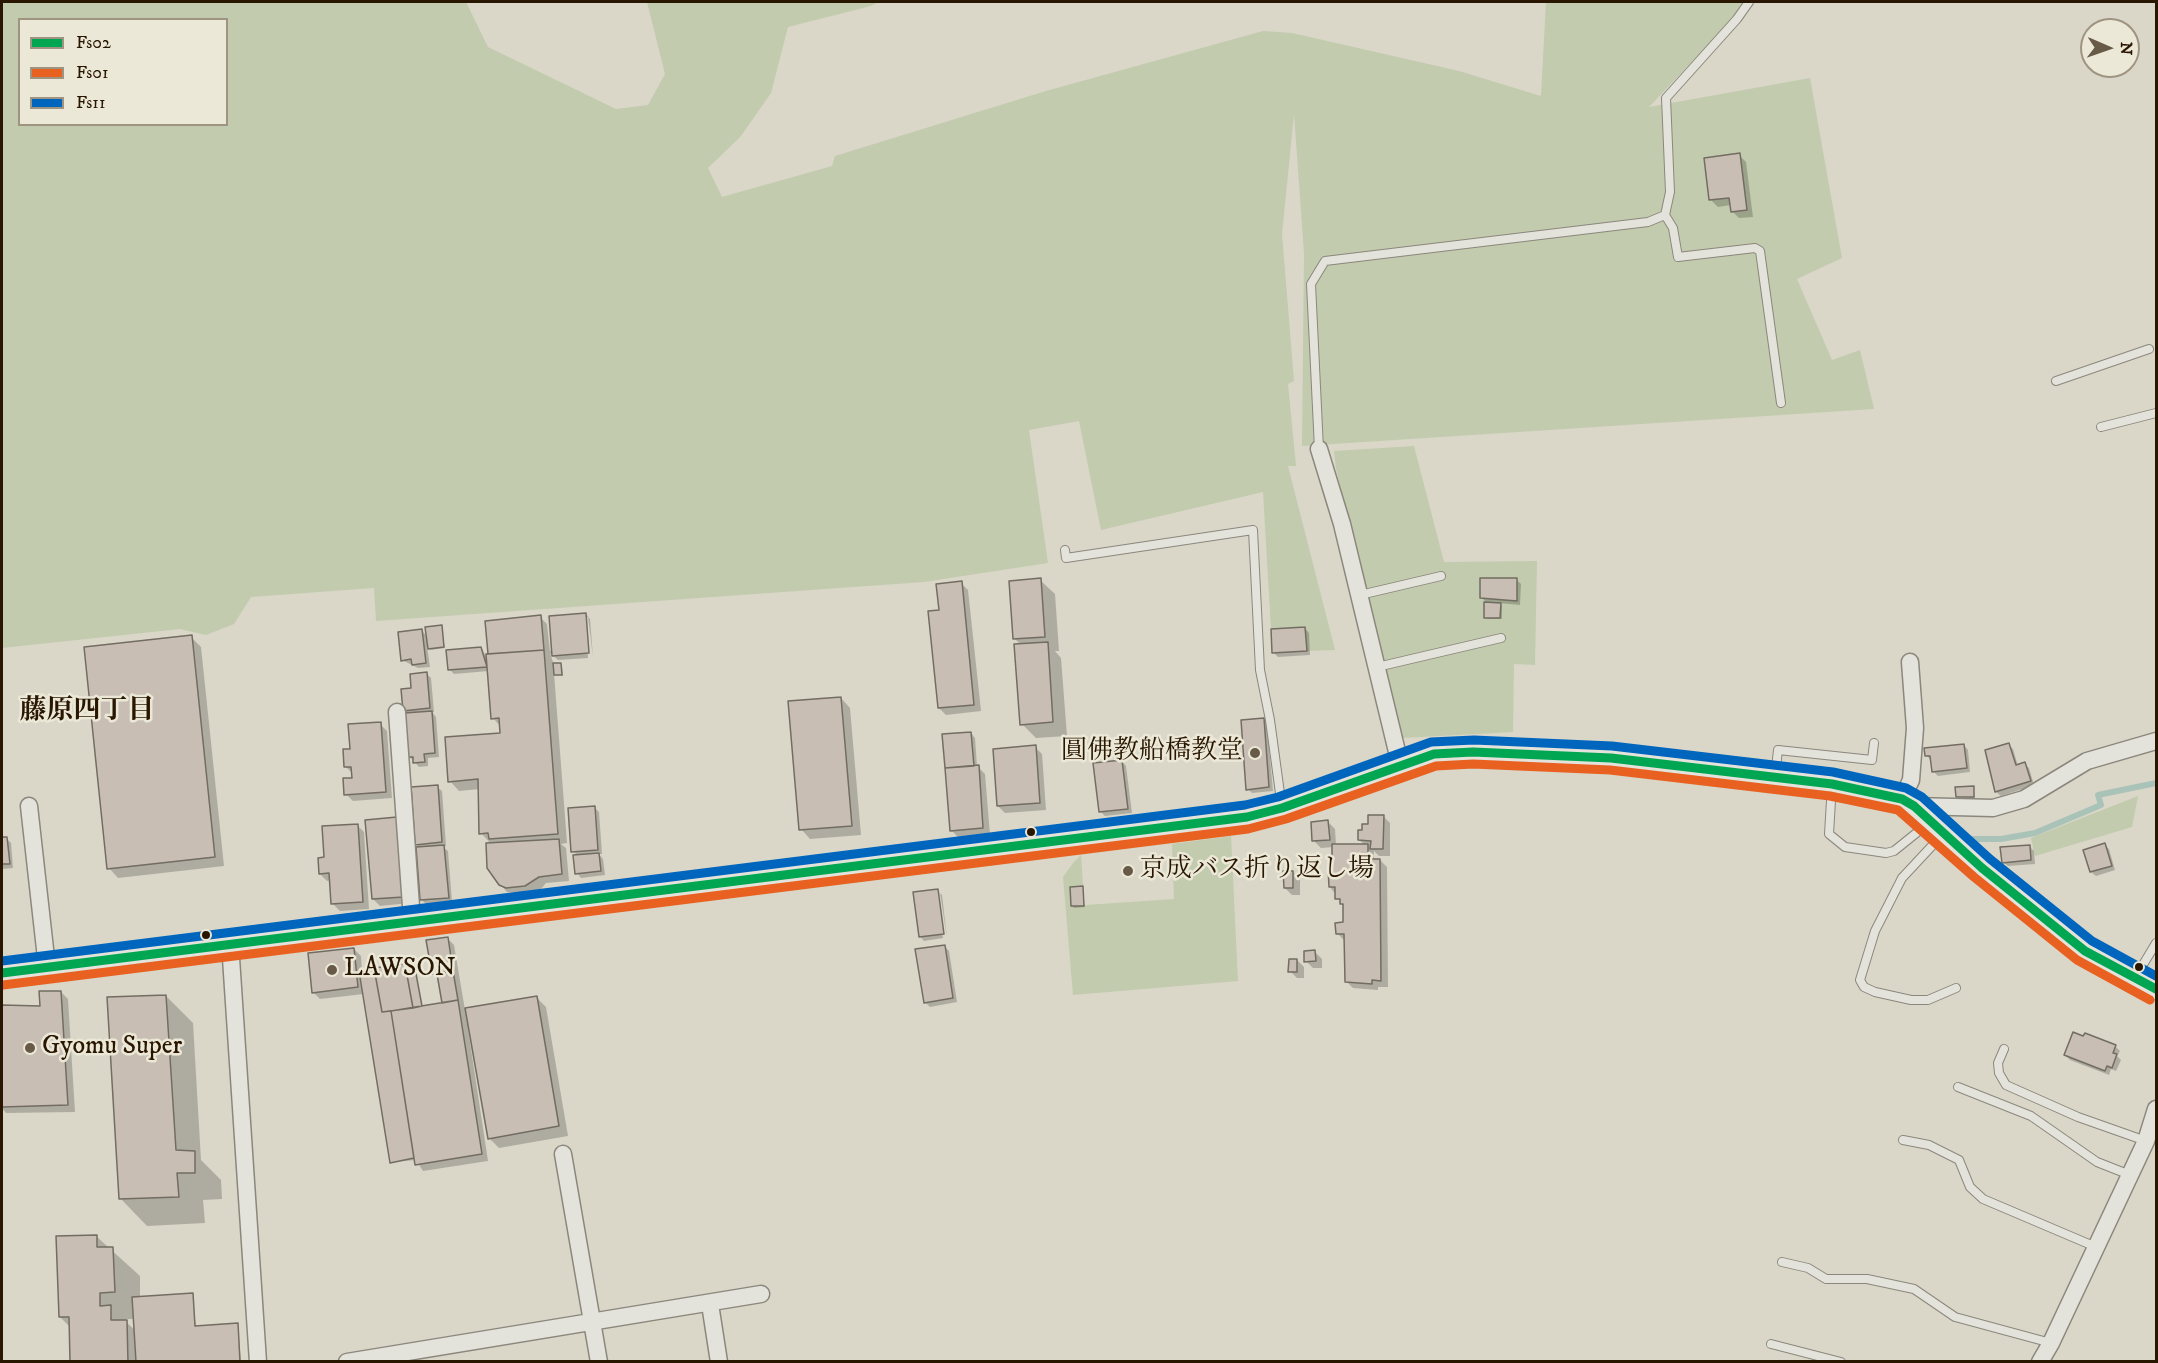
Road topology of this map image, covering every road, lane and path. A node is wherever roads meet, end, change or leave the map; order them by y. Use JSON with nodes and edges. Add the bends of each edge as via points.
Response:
{"nodes":[{"id":1,"x":1749,"y":2,"type":"edge"},
{"id":2,"x":1665,"y":215,"type":"junction"},
{"id":3,"x":2149,"y":349,"type":"dead end"},
{"id":4,"x":2056,"y":381,"type":"dead end"},
{"id":5,"x":1781,"y":403,"type":"dead end"},
{"id":6,"x":2157,"y":413,"type":"edge"},
{"id":7,"x":2101,"y":427,"type":"dead end"},
{"id":8,"x":1319,"y":449,"type":"joint"},
{"id":9,"x":1065,"y":550,"type":"dead end"},
{"id":10,"x":1441,"y":576,"type":"dead end"},
{"id":11,"x":1359,"y":595,"type":"junction"},
{"id":12,"x":1501,"y":638,"type":"dead end"},
{"id":13,"x":1910,"y":662,"type":"dead end"},
{"id":14,"x":1377,"y":668,"type":"junction"},
{"id":15,"x":397,"y":712,"type":"dead end"},
{"id":16,"x":2157,"y":741,"type":"edge"},
{"id":17,"x":1874,"y":744,"type":"dead end"},
{"id":18,"x":1400,"y":764,"type":"junction"},
{"id":19,"x":1775,"y":777,"type":"junction"},
{"id":20,"x":1832,"y":784,"type":"junction"},
{"id":21,"x":1908,"y":802,"type":"junction"},
{"id":22,"x":29,"y":806,"type":"dead end"},
{"id":23,"x":1282,"y":808,"type":"junction"},
{"id":24,"x":1937,"y":827,"type":"junction"},
{"id":25,"x":412,"y":920,"type":"junction"},
{"id":26,"x":230,"y":943,"type":"junction"},
{"id":27,"x":2157,"y":944,"type":"edge"},
{"id":28,"x":47,"y":967,"type":"junction"},
{"id":29,"x":2,"y":973,"type":"edge"},
{"id":30,"x":2135,"y":978,"type":"junction"},
{"id":31,"x":1956,"y":988,"type":"dead end"},
{"id":32,"x":2157,"y":989,"type":"edge"},
{"id":33,"x":2004,"y":1049,"type":"dead end"},
{"id":34,"x":1958,"y":1087,"type":"dead end"},
{"id":35,"x":2157,"y":1109,"type":"edge"},
{"id":36,"x":1903,"y":1140,"type":"dead end"},
{"id":37,"x":2146,"y":1141,"type":"junction"},
{"id":38,"x":563,"y":1154,"type":"dead end"},
{"id":39,"x":2130,"y":1175,"type":"junction"},
{"id":40,"x":2096,"y":1247,"type":"junction"},
{"id":41,"x":1782,"y":1262,"type":"dead end"},
{"id":42,"x":761,"y":1294,"type":"dead end"},
{"id":43,"x":710,"y":1304,"type":"junction"},
{"id":44,"x":593,"y":1323,"type":"junction"},
{"id":45,"x":2051,"y":1343,"type":"junction"},
{"id":46,"x":1771,"y":1344,"type":"dead end"},
{"id":47,"x":258,"y":1362,"type":"edge"},
{"id":48,"x":347,"y":1362,"type":"edge"},
{"id":49,"x":600,"y":1362,"type":"edge"},
{"id":50,"x":719,"y":1362,"type":"edge"},
{"id":51,"x":1841,"y":1362,"type":"edge"},
{"id":52,"x":2040,"y":1362,"type":"edge"}],
"edges":[{"from":1,"to":2,"type":"lane","via":[[1666,98],[1670,192]]},
{"from":2,"to":5,"type":"lane","via":[[1673,228],[1678,257],[1755,248],[1760,251]]},
{"from":2,"to":8,"type":"lane","via":[[1648,222],[1325,261],[1311,284]]},
{"from":3,"to":4,"type":"lane"},
{"from":6,"to":7,"type":"lane"},
{"from":8,"to":11,"type":"street"},
{"from":9,"to":23,"type":"lane","via":[[1066,558],[1253,530],[1260,670]]},
{"from":10,"to":11,"type":"lane"},
{"from":11,"to":14,"type":"street"},
{"from":12,"to":14,"type":"lane"},
{"from":13,"to":21,"type":"street","via":[[1915,728]]},
{"from":14,"to":18,"type":"street"},
{"from":15,"to":25,"type":"street"},
{"from":16,"to":21,"type":"street","via":[[2087,761],[2024,799],[1993,808]]},
{"from":17,"to":19,"type":"lane","via":[[1872,760],[1778,750]]},
{"from":18,"to":19,"type":"street","via":[[1434,754],[1523,752]]},
{"from":18,"to":23,"type":"street"},
{"from":19,"to":20,"type":"street"},
{"from":20,"to":21,"type":"street"},
{"from":20,"to":24,"type":"lane","via":[[1829,834],[1845,847],[1886,853]]},
{"from":21,"to":24,"type":"street"},
{"from":22,"to":28,"type":"street"},
{"from":23,"to":25,"type":"street","via":[[1247,817]]},
{"from":24,"to":30,"type":"street","via":[[2085,951]]},
{"from":24,"to":31,"type":"lane","via":[[1902,878],[1875,931],[1860,980],[1875,992],[1911,1000],[1928,1000]]},
{"from":25,"to":26,"type":"street"},
{"from":26,"to":28,"type":"street"},
{"from":26,"to":47,"type":"street"},
{"from":27,"to":30,"type":"lane"},
{"from":28,"to":29,"type":"street"},
{"from":30,"to":32,"type":"street"},
{"from":33,"to":37,"type":"lane","via":[[1998,1063],[2006,1085]]},
{"from":34,"to":39,"type":"lane","via":[[2031,1116],[2097,1162]]},
{"from":35,"to":37,"type":"street"},
{"from":36,"to":40,"type":"lane","via":[[1929,1146],[1959,1160],[1970,1187],[1983,1199]]},
{"from":37,"to":39,"type":"street"},
{"from":38,"to":44,"type":"street"},
{"from":39,"to":40,"type":"street"},
{"from":40,"to":45,"type":"street"},
{"from":41,"to":45,"type":"lane","via":[[1808,1268],[1826,1279],[1868,1279],[1914,1289],[1955,1317]]},
{"from":42,"to":43,"type":"street"},
{"from":43,"to":44,"type":"street"},
{"from":43,"to":50,"type":"street"},
{"from":44,"to":48,"type":"street"},
{"from":44,"to":49,"type":"street"},
{"from":45,"to":52,"type":"street"},
{"from":46,"to":51,"type":"lane"}]}
